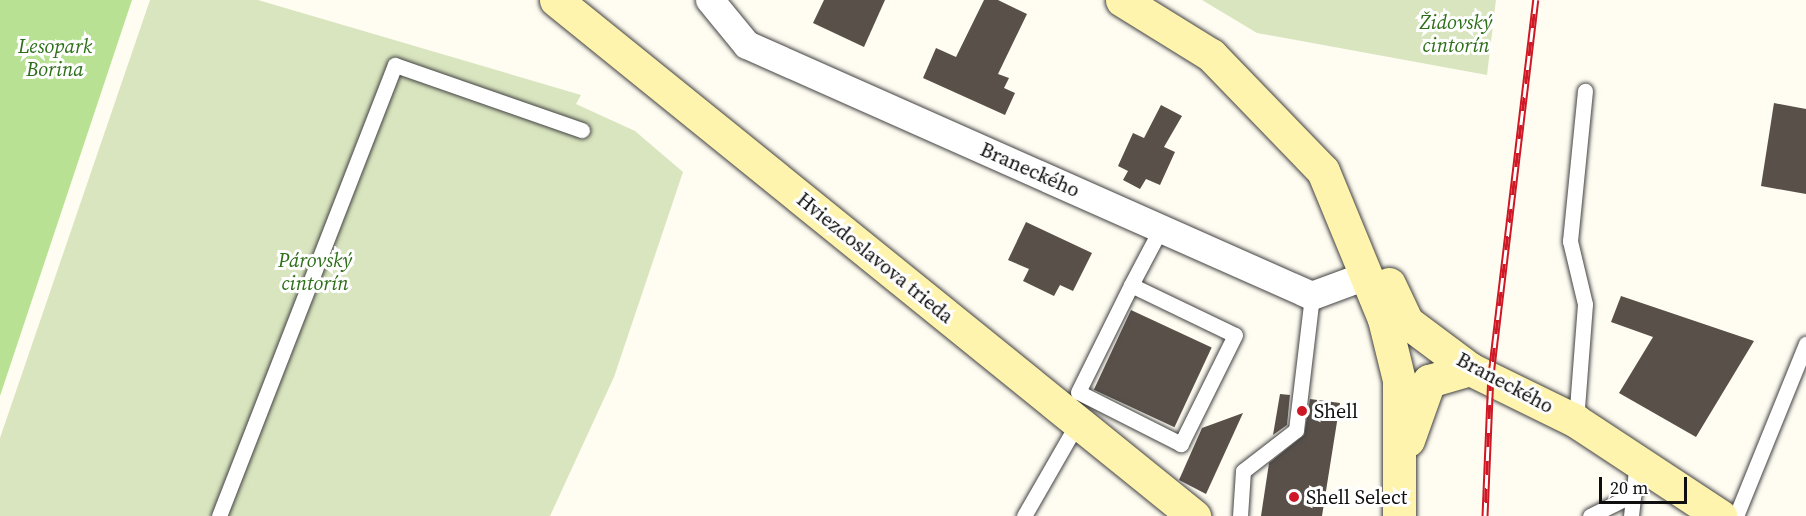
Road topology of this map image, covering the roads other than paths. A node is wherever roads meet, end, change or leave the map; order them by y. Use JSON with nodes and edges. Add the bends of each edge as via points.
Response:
{"nodes":[{"id":1,"x":556,"y":0,"type":"edge"},
{"id":2,"x":710,"y":0,"type":"edge"},
{"id":3,"x":1122,"y":0,"type":"edge"},
{"id":4,"x":1585,"y":91,"type":"dead end"},
{"id":5,"x":582,"y":130,"type":"dead end"},
{"id":6,"x":1323,"y":171,"type":"junction"},
{"id":7,"x":1161,"y":228,"type":"junction"},
{"id":8,"x":1366,"y":276,"type":"junction"},
{"id":9,"x":1131,"y":285,"type":"junction"},
{"id":10,"x":1312,"y":296,"type":"junction"},
{"id":11,"x":1806,"y":344,"type":"edge"},
{"id":12,"x":1470,"y":369,"type":"junction"},
{"id":13,"x":1576,"y":421,"type":"junction"},
{"id":14,"x":1078,"y":422,"type":"junction"},
{"id":15,"x":1401,"y":458,"type":"junction"},
{"id":16,"x":1637,"y":461,"type":"junction"},
{"id":17,"x":1634,"y":495,"type":"junction"},
{"id":18,"x":219,"y":516,"type":"edge"},
{"id":19,"x":1024,"y":516,"type":"edge"},
{"id":20,"x":1194,"y":516,"type":"edge"},
{"id":21,"x":1240,"y":516,"type":"edge"},
{"id":22,"x":1399,"y":516,"type":"edge"},
{"id":23,"x":1590,"y":516,"type":"edge"},
{"id":24,"x":1631,"y":516,"type":"edge"},
{"id":25,"x":1720,"y":516,"type":"edge"},
{"id":26,"x":1736,"y":516,"type":"edge"}],
"edges":[{"from":1,"to":14,"type":"street","name":"Hviezdoslavova trieda"},
{"from":2,"to":7,"type":"street","name":"Braneckého","via":[[747,45]]},
{"from":3,"to":6,"type":"street","via":[[1211,54]]},
{"from":4,"to":13,"type":"lane","via":[[1569,241],[1585,304]]},
{"from":5,"to":18,"type":"lane","via":[[395,65]]},
{"from":6,"to":8,"type":"street"},
{"from":6,"to":12,"type":"street","name":"Braneckého","via":[[1362,227],[1407,322]]},
{"from":7,"to":9,"type":"lane"},
{"from":7,"to":10,"type":"street","name":"Braneckého"},
{"from":8,"to":10,"type":"street"},
{"from":8,"to":15,"type":"street","via":[[1384,319],[1399,380]]},
{"from":9,"to":9,"type":"lane","via":[[1078,392],[1181,444],[1235,335]]},
{"from":10,"to":21,"type":"lane","via":[[1296,430],[1243,471]]},
{"from":11,"to":26,"type":"lane"},
{"from":12,"to":13,"type":"street","name":"Braneckého"},
{"from":12,"to":15,"type":"street","via":[[1429,381]]},
{"from":13,"to":16,"type":"street","name":"Braneckého"},
{"from":14,"to":19,"type":"lane"},
{"from":14,"to":20,"type":"street","name":"Hviezdoslavova trieda"},
{"from":15,"to":22,"type":"street"},
{"from":16,"to":17,"type":"lane"},
{"from":16,"to":25,"type":"street","name":"Braneckého"},
{"from":17,"to":23,"type":"lane"},
{"from":17,"to":24,"type":"lane"}]}
